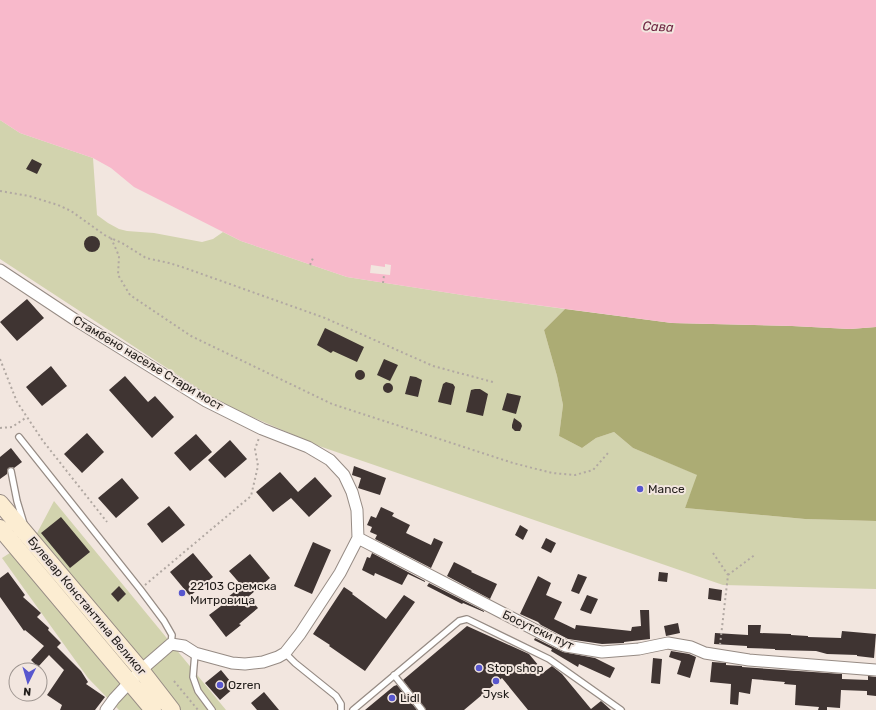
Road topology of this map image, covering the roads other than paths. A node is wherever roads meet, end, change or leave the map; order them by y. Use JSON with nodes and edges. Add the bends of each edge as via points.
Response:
{"nodes":[{"id":1,"x":0,"y":270,"type":"edge"},
{"id":2,"x":19,"y":437,"type":"dead end"},
{"id":3,"x":10,"y":471,"type":"dead end"},
{"id":4,"x":0,"y":503,"type":"edge"},
{"id":5,"x":0,"y":528,"type":"edge"},
{"id":6,"x":28,"y":536,"type":"junction"},
{"id":7,"x":358,"y":538,"type":"junction"},
{"id":8,"x":171,"y":644,"type":"junction"},
{"id":9,"x":195,"y":653,"type":"junction"},
{"id":10,"x":285,"y":653,"type":"junction"},
{"id":11,"x":141,"y":670,"type":"junction"},
{"id":12,"x":876,"y":670,"type":"edge"},
{"id":13,"x":394,"y":675,"type":"junction"},
{"id":14,"x":130,"y":684,"type":"junction"},
{"id":15,"x":106,"y":710,"type":"edge"},
{"id":16,"x":153,"y":710,"type":"edge"},
{"id":17,"x":172,"y":710,"type":"edge"},
{"id":18,"x":212,"y":710,"type":"edge"},
{"id":19,"x":341,"y":710,"type":"edge"},
{"id":20,"x":353,"y":710,"type":"edge"},
{"id":21,"x":422,"y":710,"type":"edge"},
{"id":22,"x":621,"y":710,"type":"edge"}],
"edges":[{"from":1,"to":7,"type":"street","name":"Стамбено насеље Стари мост","via":[[206,401],[262,429],[308,447],[330,460],[344,475],[352,492],[357,510]]},
{"from":2,"to":8,"type":"lane","via":[[164,621],[172,635]]},
{"from":3,"to":6,"type":"lane"},
{"from":4,"to":6,"type":"main road","name":"Булевар Константина Великог"},
{"from":5,"to":14,"type":"main road","name":"Булевар Константина Великог"},
{"from":6,"to":11,"type":"main road","name":"Булевар Константина Великог"},
{"from":7,"to":10,"type":"street","name":"Стамбено насеље Стари мост","via":[[340,573]]},
{"from":7,"to":12,"type":"street","name":"Босутски пут","via":[[566,646],[602,652],[639,649],[668,643],[719,656],[749,660]]},
{"from":8,"to":9,"type":"street","name":"Стамбено насеље Стари мост","via":[[184,646]]},
{"from":8,"to":11,"type":"street"},
{"from":9,"to":10,"type":"street","name":"Стамбено насеље Стари мост","via":[[245,664],[263,662]]},
{"from":9,"to":18,"type":"lane","via":[[193,678],[198,691]]},
{"from":10,"to":19,"type":"lane","via":[[336,696],[341,704]]},
{"from":11,"to":14,"type":"street"},
{"from":11,"to":17,"type":"main road","name":"Булевар Константина Великог"},
{"from":13,"to":20,"type":"lane"},
{"from":13,"to":21,"type":"lane"},
{"from":13,"to":22,"type":"lane","via":[[458,621],[467,620],[549,659]]},
{"from":14,"to":15,"type":"street"},
{"from":14,"to":16,"type":"main road","name":"Булевар Константина Великог"}]}
